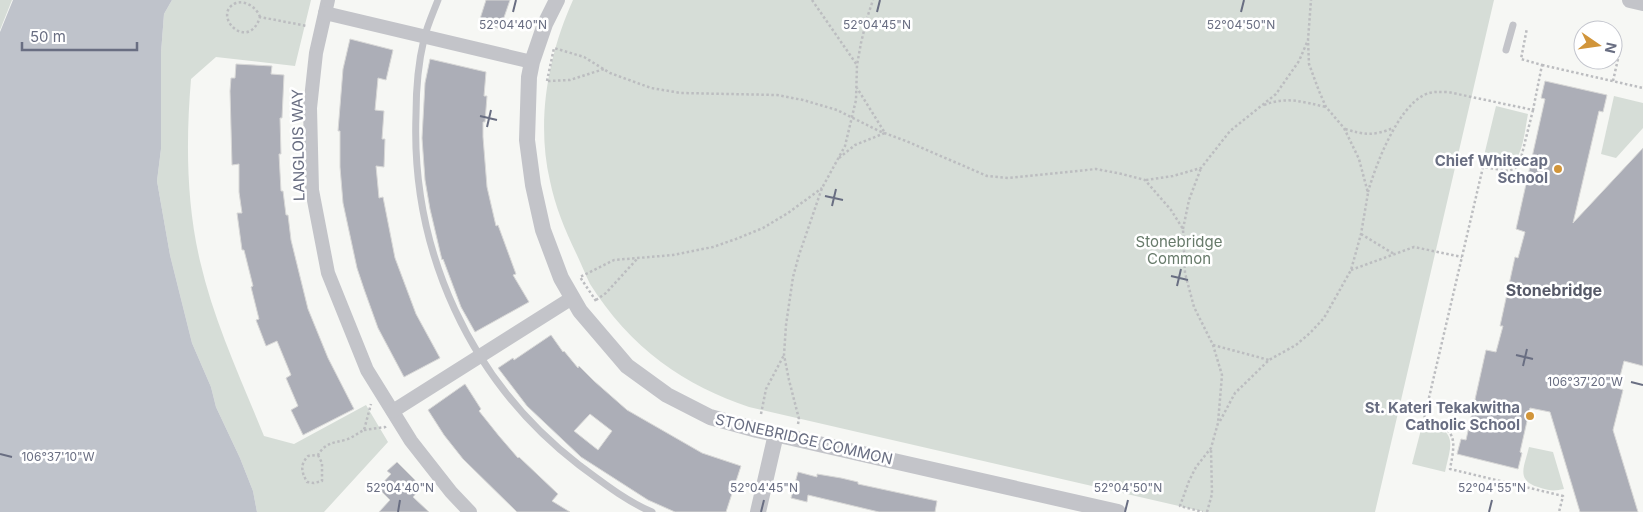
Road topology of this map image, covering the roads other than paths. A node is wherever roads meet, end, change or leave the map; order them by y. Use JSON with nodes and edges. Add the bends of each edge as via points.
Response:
{"nodes":[{"id":1,"x":438,"y":0,"type":"edge"},
{"id":2,"x":557,"y":0,"type":"edge"},
{"id":3,"x":1630,"y":0,"type":"edge"},
{"id":4,"x":1643,"y":3,"type":"edge"},
{"id":5,"x":326,"y":7,"type":"edge"},
{"id":6,"x":1513,"y":25,"type":"dead end"},
{"id":7,"x":424,"y":38,"type":"junction"},
{"id":8,"x":1506,"y":50,"type":"dead end"},
{"id":9,"x":532,"y":62,"type":"junction"},
{"id":10,"x":572,"y":298,"type":"junction"},
{"id":11,"x":480,"y":355,"type":"junction"},
{"id":12,"x":393,"y":411,"type":"junction"},
{"id":13,"x":776,"y":434,"type":"junction"},
{"id":14,"x":470,"y":512,"type":"edge"},
{"id":15,"x":652,"y":512,"type":"edge"},
{"id":16,"x":758,"y":512,"type":"edge"},
{"id":17,"x":1118,"y":512,"type":"edge"}],
"edges":[{"from":1,"to":7,"type":"lane"},
{"from":2,"to":9,"type":"street","name":"STONEBRIDGE COMMON"},
{"from":3,"to":4,"type":"street"},
{"from":5,"to":7,"type":"street","name":"LANGLOIS WAY"},
{"from":5,"to":12,"type":"street","name":"LANGLOIS WAY","via":[[316,53],[310,108],[312,190],[328,273],[367,370]]},
{"from":6,"to":8,"type":"lane"},
{"from":7,"to":9,"type":"street","name":"LANGLOIS WAY"},
{"from":7,"to":11,"type":"lane","via":[[416,90],[415,130],[424,222],[448,297]]},
{"from":9,"to":10,"type":"street","name":"STONEBRIDGE COMMON","via":[[527,140],[533,185],[543,230]]},
{"from":10,"to":11,"type":"street"},
{"from":10,"to":13,"type":"street","name":"STONEBRIDGE COMMON","via":[[627,366],[667,395],[710,417]]},
{"from":11,"to":12,"type":"street"},
{"from":11,"to":15,"type":"lane","via":[[508,396],[558,449],[606,485]]},
{"from":12,"to":14,"type":"street","name":"LANGLOIS WAY","via":[[451,492]]},
{"from":13,"to":16,"type":"street"},
{"from":13,"to":17,"type":"street","name":"STONEBRIDGE COMMON"}]}
